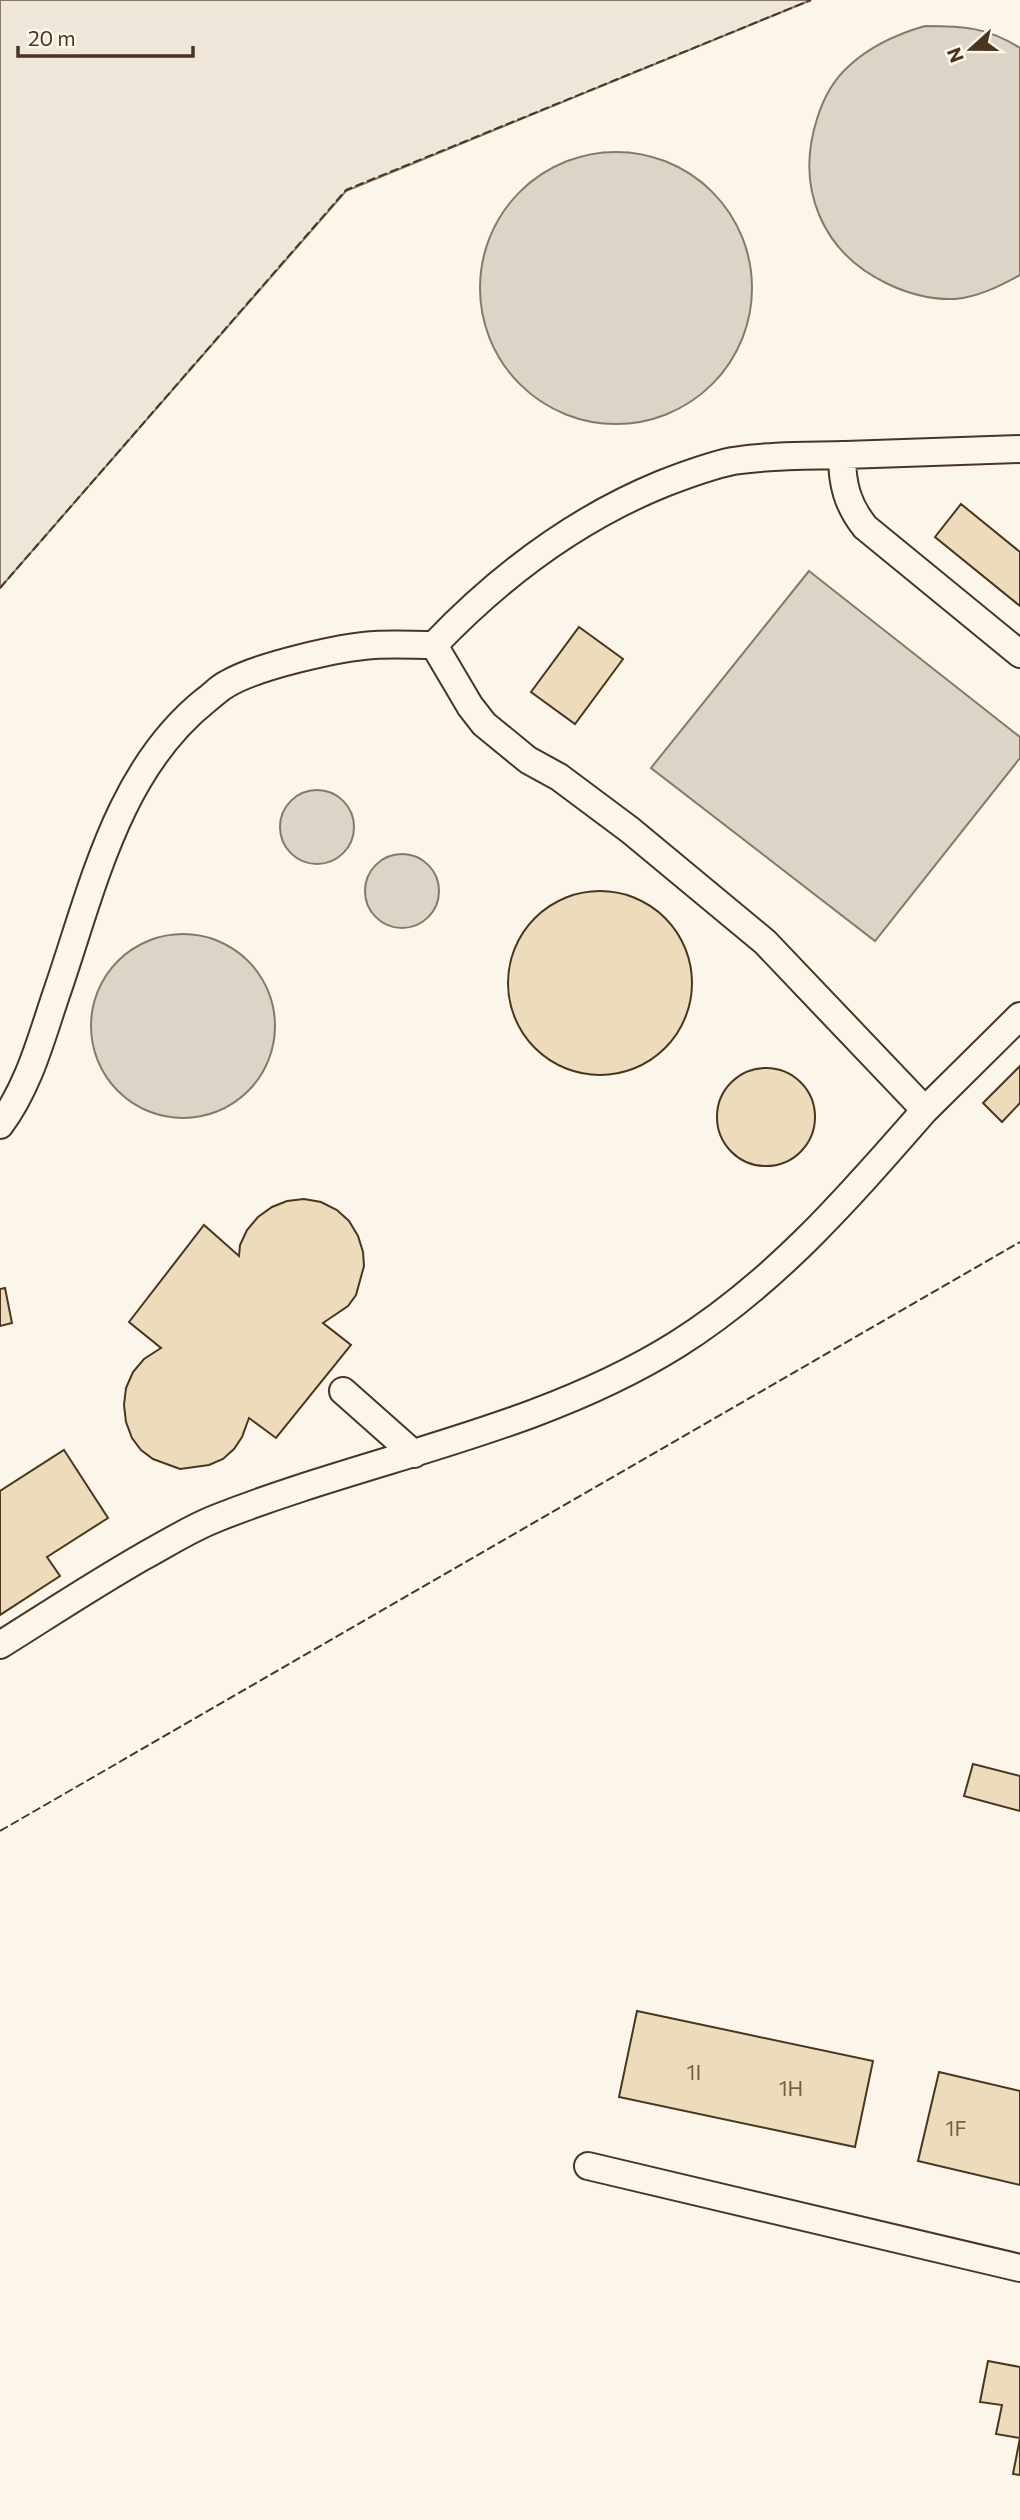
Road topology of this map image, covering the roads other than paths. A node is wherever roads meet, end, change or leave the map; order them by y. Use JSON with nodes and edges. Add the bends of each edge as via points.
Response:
{"nodes":[{"id":1,"x":1020,"y":449,"type":"edge"},
{"id":2,"x":842,"y":455,"type":"junction"},
{"id":3,"x":434,"y":645,"type":"junction"},
{"id":4,"x":1020,"y":654,"type":"edge"},
{"id":5,"x":1020,"y":1016,"type":"edge"},
{"id":6,"x":925,"y":1110,"type":"junction"},
{"id":7,"x":0,"y":1125,"type":"edge"},
{"id":8,"x":343,"y":1391,"type":"dead end"},
{"id":9,"x":414,"y":1454,"type":"junction"},
{"id":10,"x":0,"y":1645,"type":"edge"},
{"id":11,"x":588,"y":2166,"type":"dead end"},
{"id":12,"x":1020,"y":2268,"type":"edge"}],
"edges":[{"from":1,"to":2,"type":"lane"},
{"from":2,"to":3,"type":"lane","via":[[733,461],[615,505],[568,532],[498,584]]},
{"from":2,"to":4,"type":"lane","via":[[845,495],[865,527]]},
{"from":3,"to":6,"type":"lane","via":[[484,724],[630,830],[765,942]]},
{"from":3,"to":7,"type":"lane","via":[[373,645],[255,672],[227,684],[170,733],[127,799],[27,1078]]},
{"from":5,"to":6,"type":"lane"},
{"from":6,"to":9,"type":"lane","via":[[806,1242],[727,1310],[675,1346],[572,1397]]},
{"from":8,"to":9,"type":"lane"},
{"from":9,"to":10,"type":"lane","via":[[213,1520],[133,1562]]},
{"from":11,"to":12,"type":"lane"}]}
